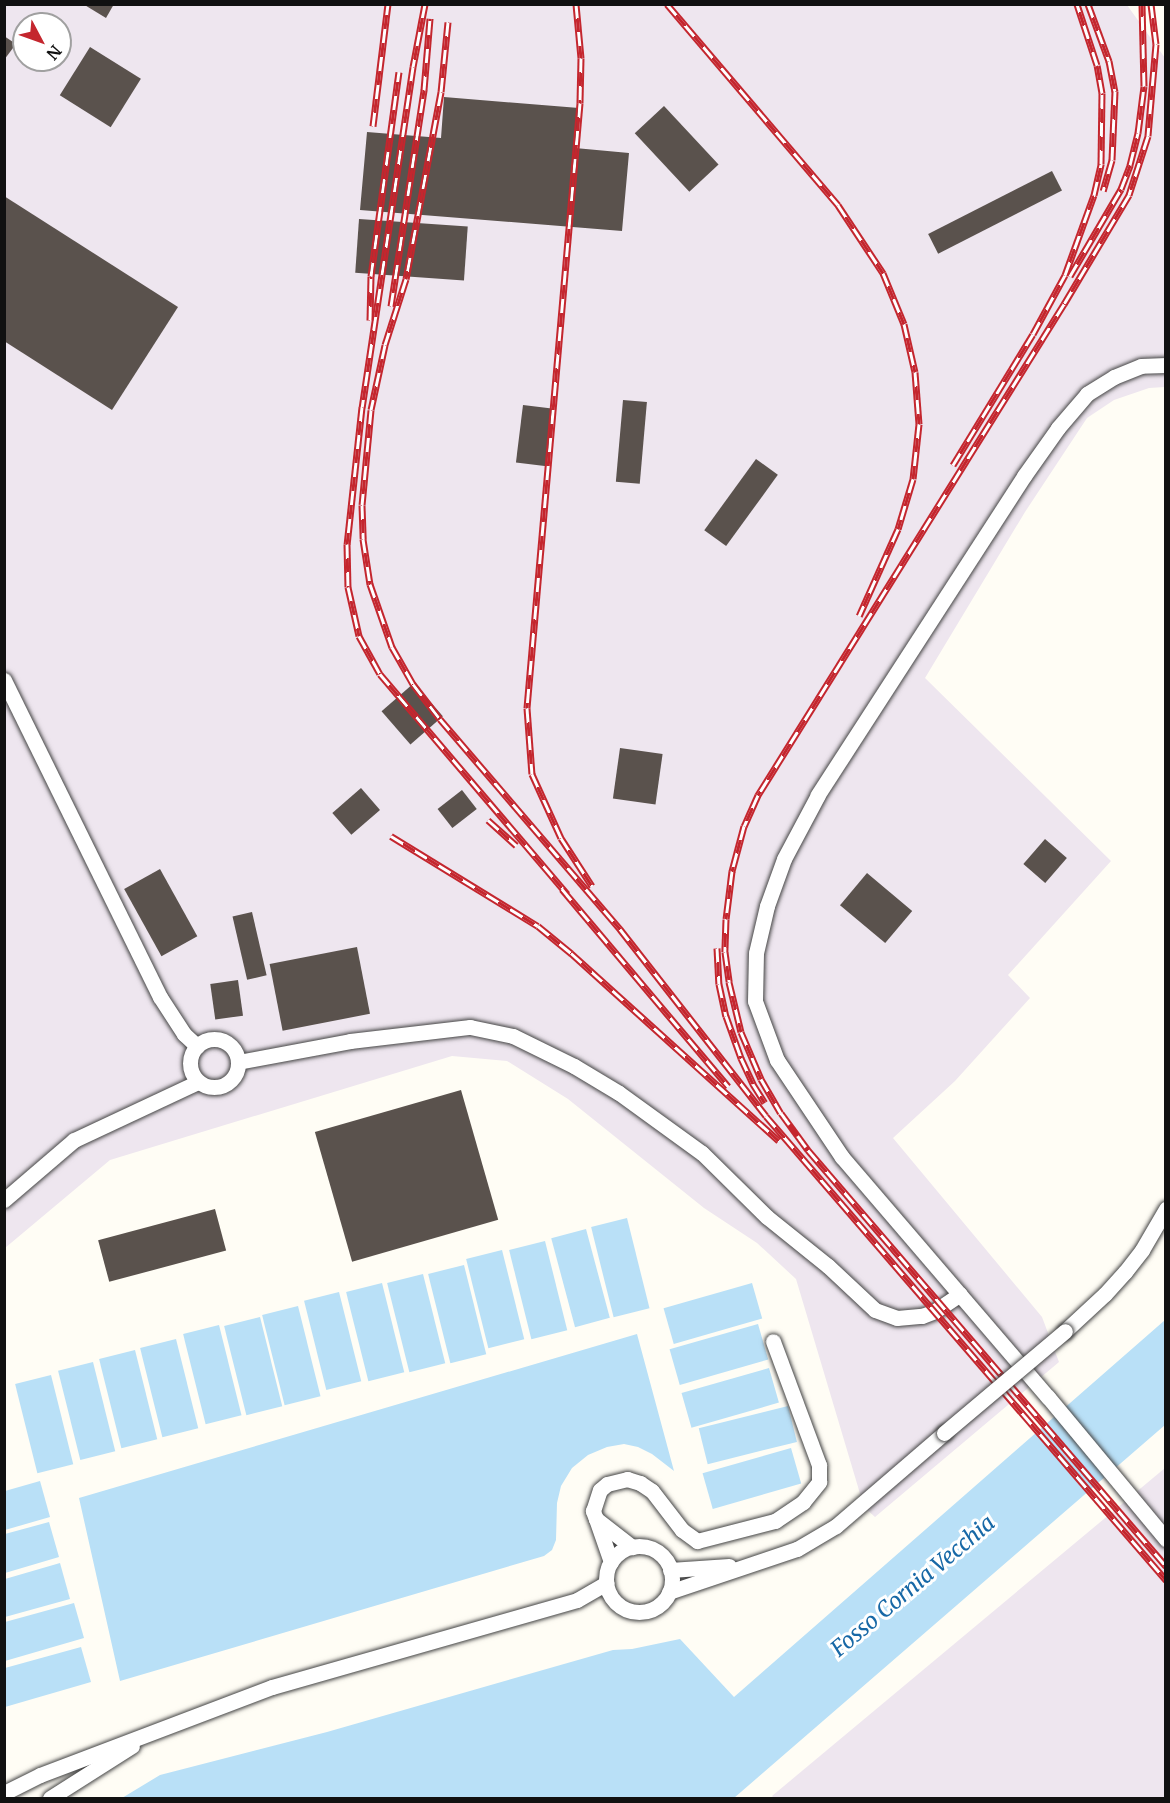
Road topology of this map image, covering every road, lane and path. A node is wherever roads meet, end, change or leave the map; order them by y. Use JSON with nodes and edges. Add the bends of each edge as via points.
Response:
{"nodes":[{"id":1,"x":1166,"y":365,"type":"edge"},
{"id":2,"x":4,"y":680,"type":"edge"},
{"id":3,"x":197,"y":1046,"type":"junction"},
{"id":4,"x":238,"y":1062,"type":"junction"},
{"id":5,"x":198,"y":1082,"type":"junction"},
{"id":6,"x":4,"y":1200,"type":"edge"},
{"id":7,"x":1166,"y":1209,"type":"edge"},
{"id":8,"x":960,"y":1294,"type":"junction"},
{"id":9,"x":773,"y":1341,"type":"dead end"},
{"id":10,"x":596,"y":1519,"type":"junction"},
{"id":11,"x":1166,"y":1539,"type":"edge"},
{"id":12,"x":632,"y":1547,"type":"junction"},
{"id":13,"x":611,"y":1562,"type":"junction"},
{"id":14,"x":752,"y":1564,"type":"junction"},
{"id":15,"x":670,"y":1570,"type":"junction"},
{"id":16,"x":606,"y":1583,"type":"junction"},
{"id":17,"x":669,"y":1592,"type":"junction"},
{"id":18,"x":577,"y":1600,"type":"junction"},
{"id":19,"x":614,"y":1601,"type":"junction"},
{"id":20,"x":160,"y":1728,"type":"junction"},
{"id":21,"x":4,"y":1793,"type":"edge"},
{"id":22,"x":50,"y":1798,"type":"edge"}],
"edges":[{"from":1,"to":8,"type":"street","via":[[1141,366],[1114,377],[1087,394],[1058,428],[818,795],[784,859],[759,942],[755,1001],[777,1060],[842,1157]]},
{"from":2,"to":3,"type":"street","via":[[160,997],[184,1034]]},
{"from":3,"to":4,"type":"street","via":[[211,1039],[227,1042]]},
{"from":3,"to":5,"type":"street","via":[[190,1068]]},
{"from":4,"to":5,"type":"street","via":[[228,1083],[213,1087]]},
{"from":4,"to":8,"type":"street","via":[[350,1041],[470,1027],[513,1036],[574,1066],[702,1153],[767,1217],[875,1310],[897,1318],[922,1316]]},
{"from":5,"to":6,"type":"street","via":[[74,1140]]},
{"from":7,"to":14,"type":"street","bridge":true,"via":[[1125,1272],[1065,1331],[836,1526],[797,1549]]},
{"from":8,"to":11,"type":"street"},
{"from":9,"to":10,"type":"street","via":[[819,1465],[819,1482],[803,1502],[775,1521],[697,1541],[681,1530],[651,1491],[627,1479],[600,1490],[593,1511]]},
{"from":10,"to":12,"type":"street"},
{"from":10,"to":13,"type":"street"},
{"from":12,"to":13,"type":"street"},
{"from":12,"to":15,"type":"street","via":[[651,1549],[666,1561]]},
{"from":13,"to":16,"type":"street"},
{"from":14,"to":15,"type":"street"},
{"from":14,"to":17,"type":"street"},
{"from":15,"to":17,"type":"street"},
{"from":16,"to":18,"type":"street"},
{"from":16,"to":19,"type":"street"},
{"from":17,"to":19,"type":"street","via":[[649,1610],[630,1611]]},
{"from":18,"to":19,"type":"street"},
{"from":18,"to":20,"type":"street","via":[[272,1687]]},
{"from":20,"to":21,"type":"street"},
{"from":20,"to":22,"type":"street"}]}
